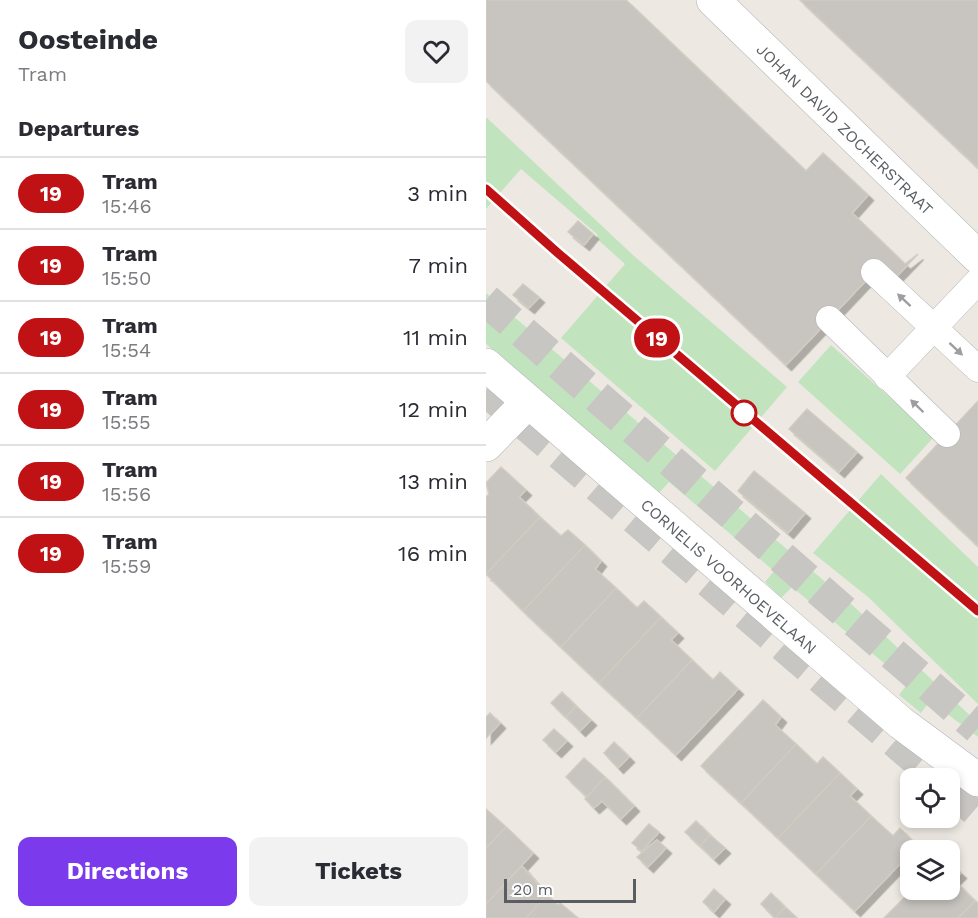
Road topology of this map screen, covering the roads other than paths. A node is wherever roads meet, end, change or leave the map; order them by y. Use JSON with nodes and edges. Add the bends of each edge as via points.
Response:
{"nodes":[{"id":1,"x":713,"y":0,"type":"edge"},
{"id":2,"x":978,"y":257,"type":"edge"},
{"id":3,"x":874,"y":272,"type":"dead end"},
{"id":4,"x":978,"y":281,"type":"edge"},
{"id":5,"x":829,"y":319,"type":"dead end"},
{"id":6,"x":934,"y":328,"type":"junction"},
{"id":7,"x":486,"y":365,"type":"edge"},
{"id":8,"x":978,"y":369,"type":"edge"},
{"id":9,"x":887,"y":377,"type":"junction"},
{"id":10,"x":528,"y":402,"type":"junction"},
{"id":11,"x":947,"y":434,"type":"dead end"},
{"id":12,"x":486,"y":446,"type":"edge"},
{"id":13,"x":978,"y":780,"type":"edge"}],
"edges":[{"from":1,"to":2,"type":"street","name":"JOHAN DAVID ZOCHERSTRAAT"},
{"from":6,"to":3,"type":"lane","one_way":true},
{"from":4,"to":6,"type":"lane"},
{"from":5,"to":9,"type":"lane"},
{"from":6,"to":8,"type":"lane","one_way":true},
{"from":6,"to":9,"type":"lane"},
{"from":7,"to":10,"type":"street","name":"CORNELIS VOORHOEVELAAN"},
{"from":11,"to":9,"type":"lane","one_way":true},
{"from":10,"to":12,"type":"street"},
{"from":10,"to":13,"type":"street","name":"CORNELIS VOORHOEVELAAN","via":[[901,723]]}]}
